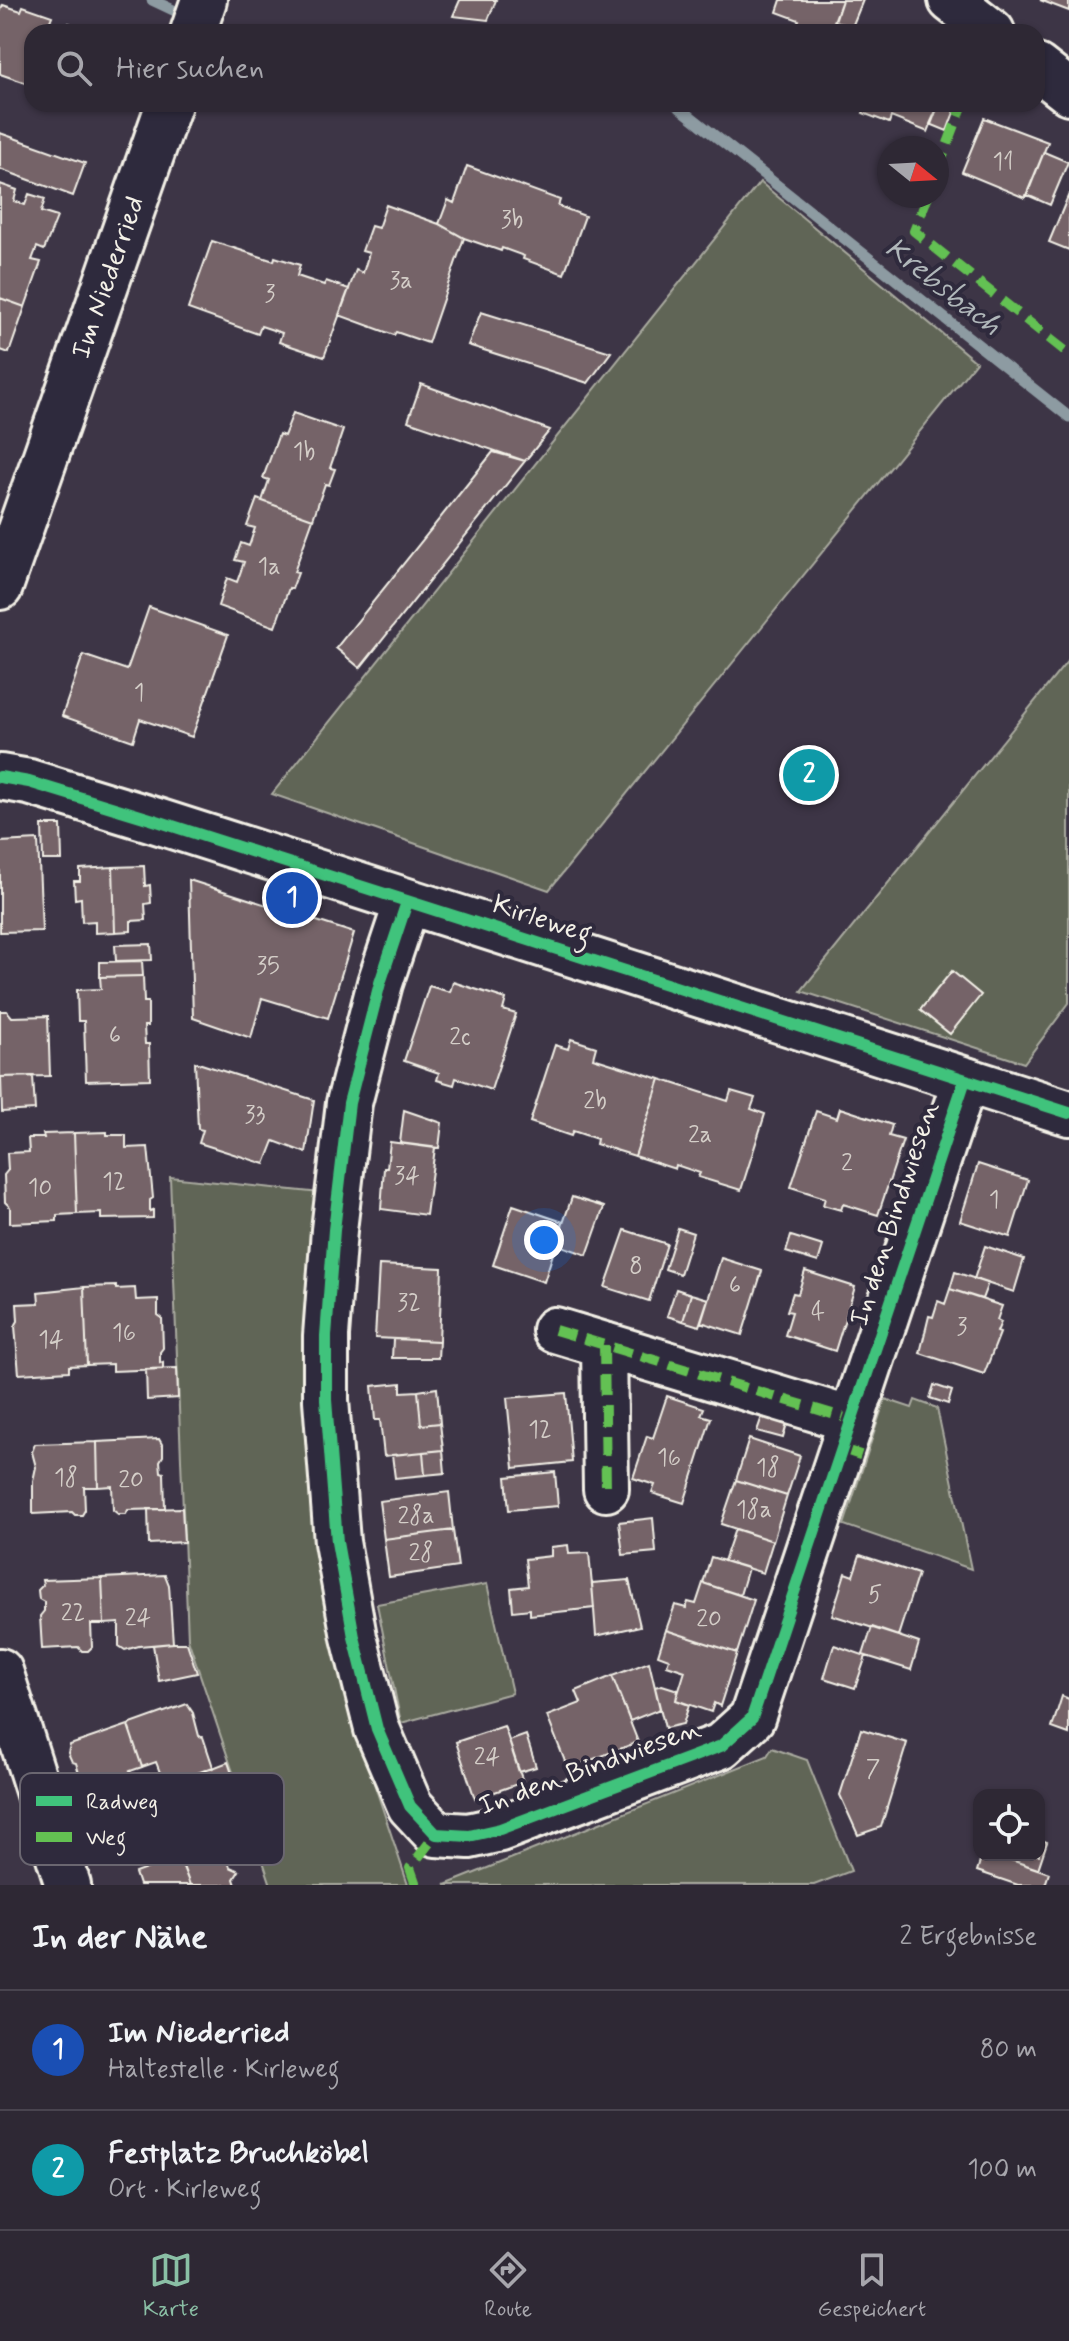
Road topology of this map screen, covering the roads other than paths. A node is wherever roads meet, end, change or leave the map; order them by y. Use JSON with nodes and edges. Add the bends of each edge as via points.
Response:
{"nodes":[{"id":1,"x":204,"y":0,"type":"edge"},
{"id":2,"x":951,"y":0,"type":"edge"},
{"id":3,"x":196,"y":24,"type":"edge"},
{"id":4,"x":982,"y":24,"type":"edge"},
{"id":5,"x":1045,"y":73,"type":"edge"},
{"id":6,"x":1069,"y":92,"type":"edge"},
{"id":7,"x":166,"y":112,"type":"edge"},
{"id":8,"x":0,"y":587,"type":"edge"},
{"id":9,"x":0,"y":777,"type":"edge"},
{"id":10,"x":407,"y":902,"type":"junction"},
{"id":11,"x":965,"y":1080,"type":"junction"},
{"id":12,"x":1069,"y":1113,"type":"edge"},
{"id":13,"x":555,"y":1330,"type":"dead end"},
{"id":14,"x":604,"y":1345,"type":"junction"},
{"id":15,"x":852,"y":1420,"type":"junction"},
{"id":16,"x":606,"y":1489,"type":"dead end"},
{"id":17,"x":0,"y":1671,"type":"edge"},
{"id":18,"x":32,"y":1773,"type":"edge"},
{"id":19,"x":62,"y":1865,"type":"edge"},
{"id":20,"x":68,"y":1885,"type":"edge"}],
"edges":[{"from":1,"to":3,"type":"street"},
{"from":2,"to":4,"type":"street"},
{"from":5,"to":6,"type":"street"},
{"from":7,"to":8,"type":"street","name":"Im Niederried"},
{"from":9,"to":10,"type":"street","name":"Kirleweg","via":[[157,821]]},
{"from":10,"to":11,"type":"street","name":"Kirleweg"},
{"from":10,"to":15,"type":"street","name":"In den Bindwiesen","via":[[349,1103],[328,1306],[326,1400],[337,1542],[377,1729],[410,1806],[436,1834],[469,1836],[500,1829],[721,1746],[752,1718]]},
{"from":11,"to":12,"type":"street","name":"Kirleweg"},
{"from":11,"to":15,"type":"street","name":"In den Bindwiesen"},
{"from":13,"to":14,"type":"street"},
{"from":14,"to":15,"type":"street"},
{"from":14,"to":16,"type":"street"},
{"from":17,"to":18,"type":"street"},
{"from":19,"to":20,"type":"street"}]}
